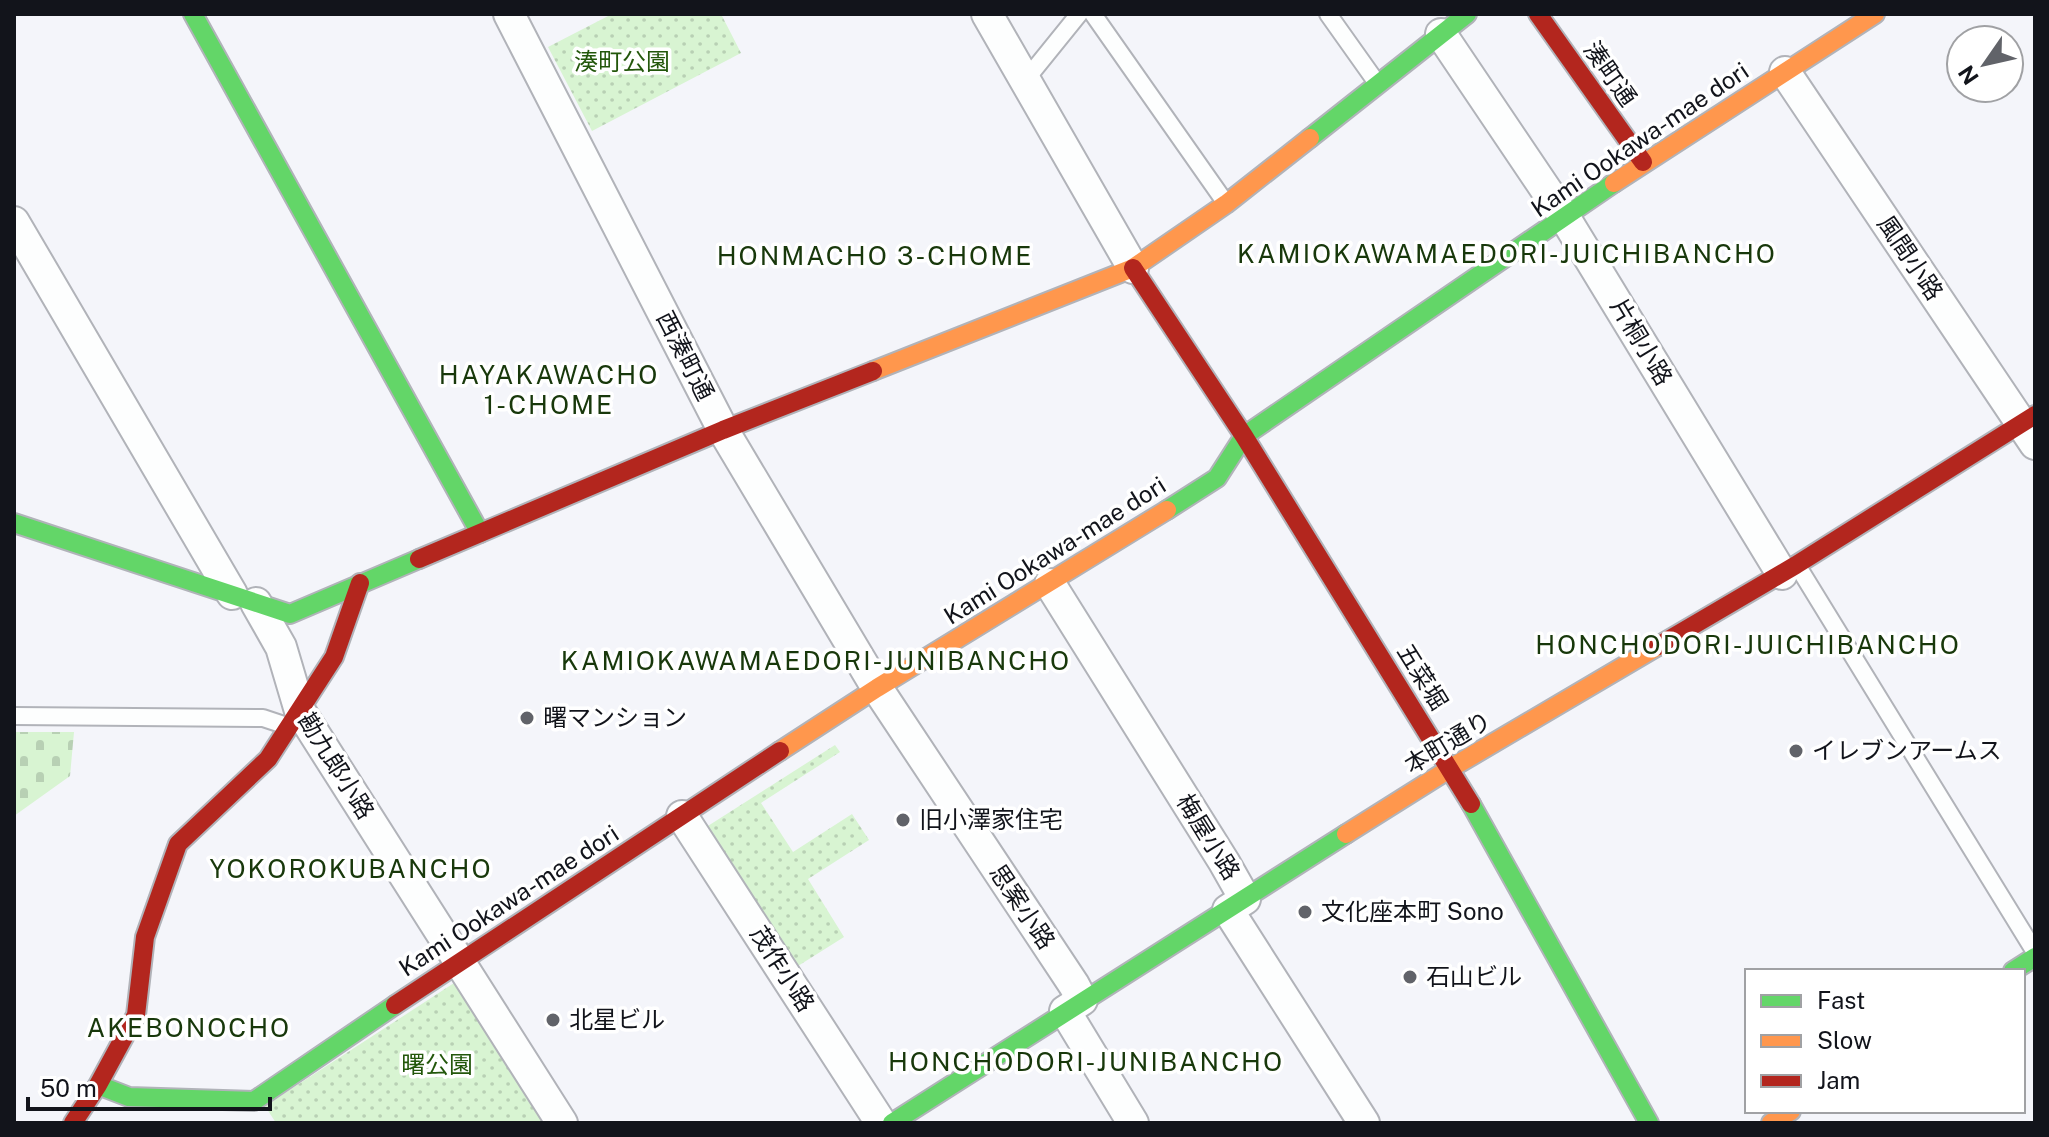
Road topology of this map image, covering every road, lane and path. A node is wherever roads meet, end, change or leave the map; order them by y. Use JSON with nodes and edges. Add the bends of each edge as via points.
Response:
{"nodes":[{"id":1,"x":509,"y":14,"type":"edge"},
{"id":2,"x":987,"y":14,"type":"edge"},
{"id":3,"x":1079,"y":14,"type":"edge"},
{"id":4,"x":1093,"y":14,"type":"edge"},
{"id":5,"x":1328,"y":14,"type":"edge"},
{"id":6,"x":1467,"y":14,"type":"edge"},
{"id":7,"x":1538,"y":14,"type":"edge"},
{"id":8,"x":1875,"y":14,"type":"edge"},
{"id":9,"x":197,"y":15,"type":"edge"},
{"id":10,"x":1441,"y":34,"type":"junction"},
{"id":11,"x":1785,"y":72,"type":"junction"},
{"id":12,"x":1024,"y":82,"type":"junction"},
{"id":13,"x":1378,"y":84,"type":"junction"},
{"id":14,"x":1643,"y":162,"type":"junction"},
{"id":15,"x":1226,"y":204,"type":"junction"},
{"id":16,"x":1565,"y":218,"type":"junction"},
{"id":17,"x":14,"y":222,"type":"edge"},
{"id":18,"x":1133,"y":268,"type":"junction"},
{"id":19,"x":2031,"y":428,"type":"edge"},
{"id":20,"x":723,"y":430,"type":"junction"},
{"id":21,"x":1244,"y":436,"type":"junction"},
{"id":22,"x":14,"y":523,"type":"edge"},
{"id":23,"x":480,"y":533,"type":"junction"},
{"id":24,"x":1789,"y":570,"type":"junction"},
{"id":25,"x":360,"y":583,"type":"junction"},
{"id":26,"x":1050,"y":584,"type":"junction"},
{"id":27,"x":244,"y":598,"type":"junction"},
{"id":28,"x":877,"y":688,"type":"junction"},
{"id":29,"x":14,"y":716,"type":"edge"},
{"id":30,"x":295,"y":719,"type":"junction"},
{"id":31,"x":1451,"y":768,"type":"junction"},
{"id":32,"x":682,"y":816,"type":"junction"},
{"id":33,"x":1237,"y":904,"type":"junction"},
{"id":34,"x":2035,"y":955,"type":"edge"},
{"id":35,"x":459,"y":961,"type":"junction"},
{"id":36,"x":2016,"y":969,"type":"edge"},
{"id":37,"x":1074,"y":1006,"type":"junction"},
{"id":38,"x":98,"y":1085,"type":"junction"},
{"id":39,"x":129,"y":1097,"type":"junction"},
{"id":40,"x":73,"y":1123,"type":"edge"},
{"id":41,"x":145,"y":1123,"type":"edge"},
{"id":42,"x":562,"y":1123,"type":"edge"},
{"id":43,"x":881,"y":1123,"type":"edge"},
{"id":44,"x":892,"y":1123,"type":"edge"},
{"id":45,"x":1133,"y":1123,"type":"edge"},
{"id":46,"x":1364,"y":1123,"type":"edge"},
{"id":47,"x":1649,"y":1123,"type":"edge"}],
"edges":[{"from":1,"to":20,"type":"street","name":"西湊町通"},
{"from":2,"to":12,"type":"street"},
{"from":3,"to":12,"type":"lane"},
{"from":4,"to":15,"type":"lane"},
{"from":5,"to":13,"type":"lane"},
{"from":6,"to":10,"type":"street"},
{"from":7,"to":14,"type":"street","name":"湊町通"},
{"from":8,"to":11,"type":"street","name":"Kami Ookawa-mae dori"},
{"from":9,"to":23,"type":"street"},
{"from":10,"to":13,"type":"street"},
{"from":10,"to":16,"type":"street","name":"片桐小路"},
{"from":11,"to":14,"type":"street","name":"Kami Ookawa-mae dori"},
{"from":11,"to":19,"type":"street","name":"風間小路"},
{"from":12,"to":18,"type":"street"},
{"from":13,"to":15,"type":"street"},
{"from":14,"to":16,"type":"street","name":"Kami Ookawa-mae dori"},
{"from":15,"to":18,"type":"street"},
{"from":16,"to":21,"type":"street","name":"Kami Ookawa-mae dori"},
{"from":16,"to":24,"type":"street","name":"片桐小路"},
{"from":17,"to":27,"type":"street","name":"勘九郎小路"},
{"from":18,"to":20,"type":"street"},
{"from":18,"to":21,"type":"street","name":"五菜堀"},
{"from":19,"to":24,"type":"street","name":"本町通り"},
{"from":20,"to":23,"type":"street"},
{"from":20,"to":28,"type":"street","name":"西湊町通"},
{"from":21,"to":26,"type":"street","name":"Kami Ookawa-mae dori","via":[[1217,478]]},
{"from":21,"to":31,"type":"street","name":"五菜堀"},
{"from":22,"to":27,"type":"street"},
{"from":23,"to":25,"type":"street"},
{"from":24,"to":31,"type":"street","name":"本町通り"},
{"from":24,"to":34,"type":"lane","name":"片桐小路"},
{"from":25,"to":27,"type":"street","via":[[290,614]]},
{"from":25,"to":30,"type":"street","via":[[334,657]]},
{"from":26,"to":28,"type":"street","name":"Kami Ookawa-mae dori"},
{"from":26,"to":33,"type":"street","name":"梅屋小路"},
{"from":27,"to":30,"type":"street","name":"勘九郎小路","via":[[281,647]]},
{"from":28,"to":32,"type":"street","name":"Kami Ookawa-mae dori"},
{"from":28,"to":37,"type":"street","name":"思案小路"},
{"from":29,"to":30,"type":"lane"},
{"from":30,"to":35,"type":"street","name":"勘九郎小路"},
{"from":30,"to":38,"type":"street","via":[[268,759],[178,844],[145,937],[136,1015]]},
{"from":31,"to":33,"type":"street","name":"本町通り"},
{"from":31,"to":47,"type":"street","name":"五菜堀"},
{"from":32,"to":35,"type":"street","name":"Kami Ookawa-mae dori"},
{"from":32,"to":43,"type":"street","name":"茂作小路"},
{"from":33,"to":37,"type":"street","name":"本町通り"},
{"from":33,"to":46,"type":"street","name":"梅屋小路"},
{"from":34,"to":36,"type":"street"},
{"from":35,"to":39,"type":"street","name":"Kami Ookawa-mae dori","via":[[254,1101]]},
{"from":35,"to":42,"type":"street","name":"勘九郎小路"},
{"from":37,"to":44,"type":"street","name":"本町通り"},
{"from":37,"to":45,"type":"street","name":"思案小路"},
{"from":38,"to":39,"type":"street","name":"Kami Ookawa-mae dori"},
{"from":38,"to":40,"type":"street"},
{"from":39,"to":41,"type":"street"}]}
